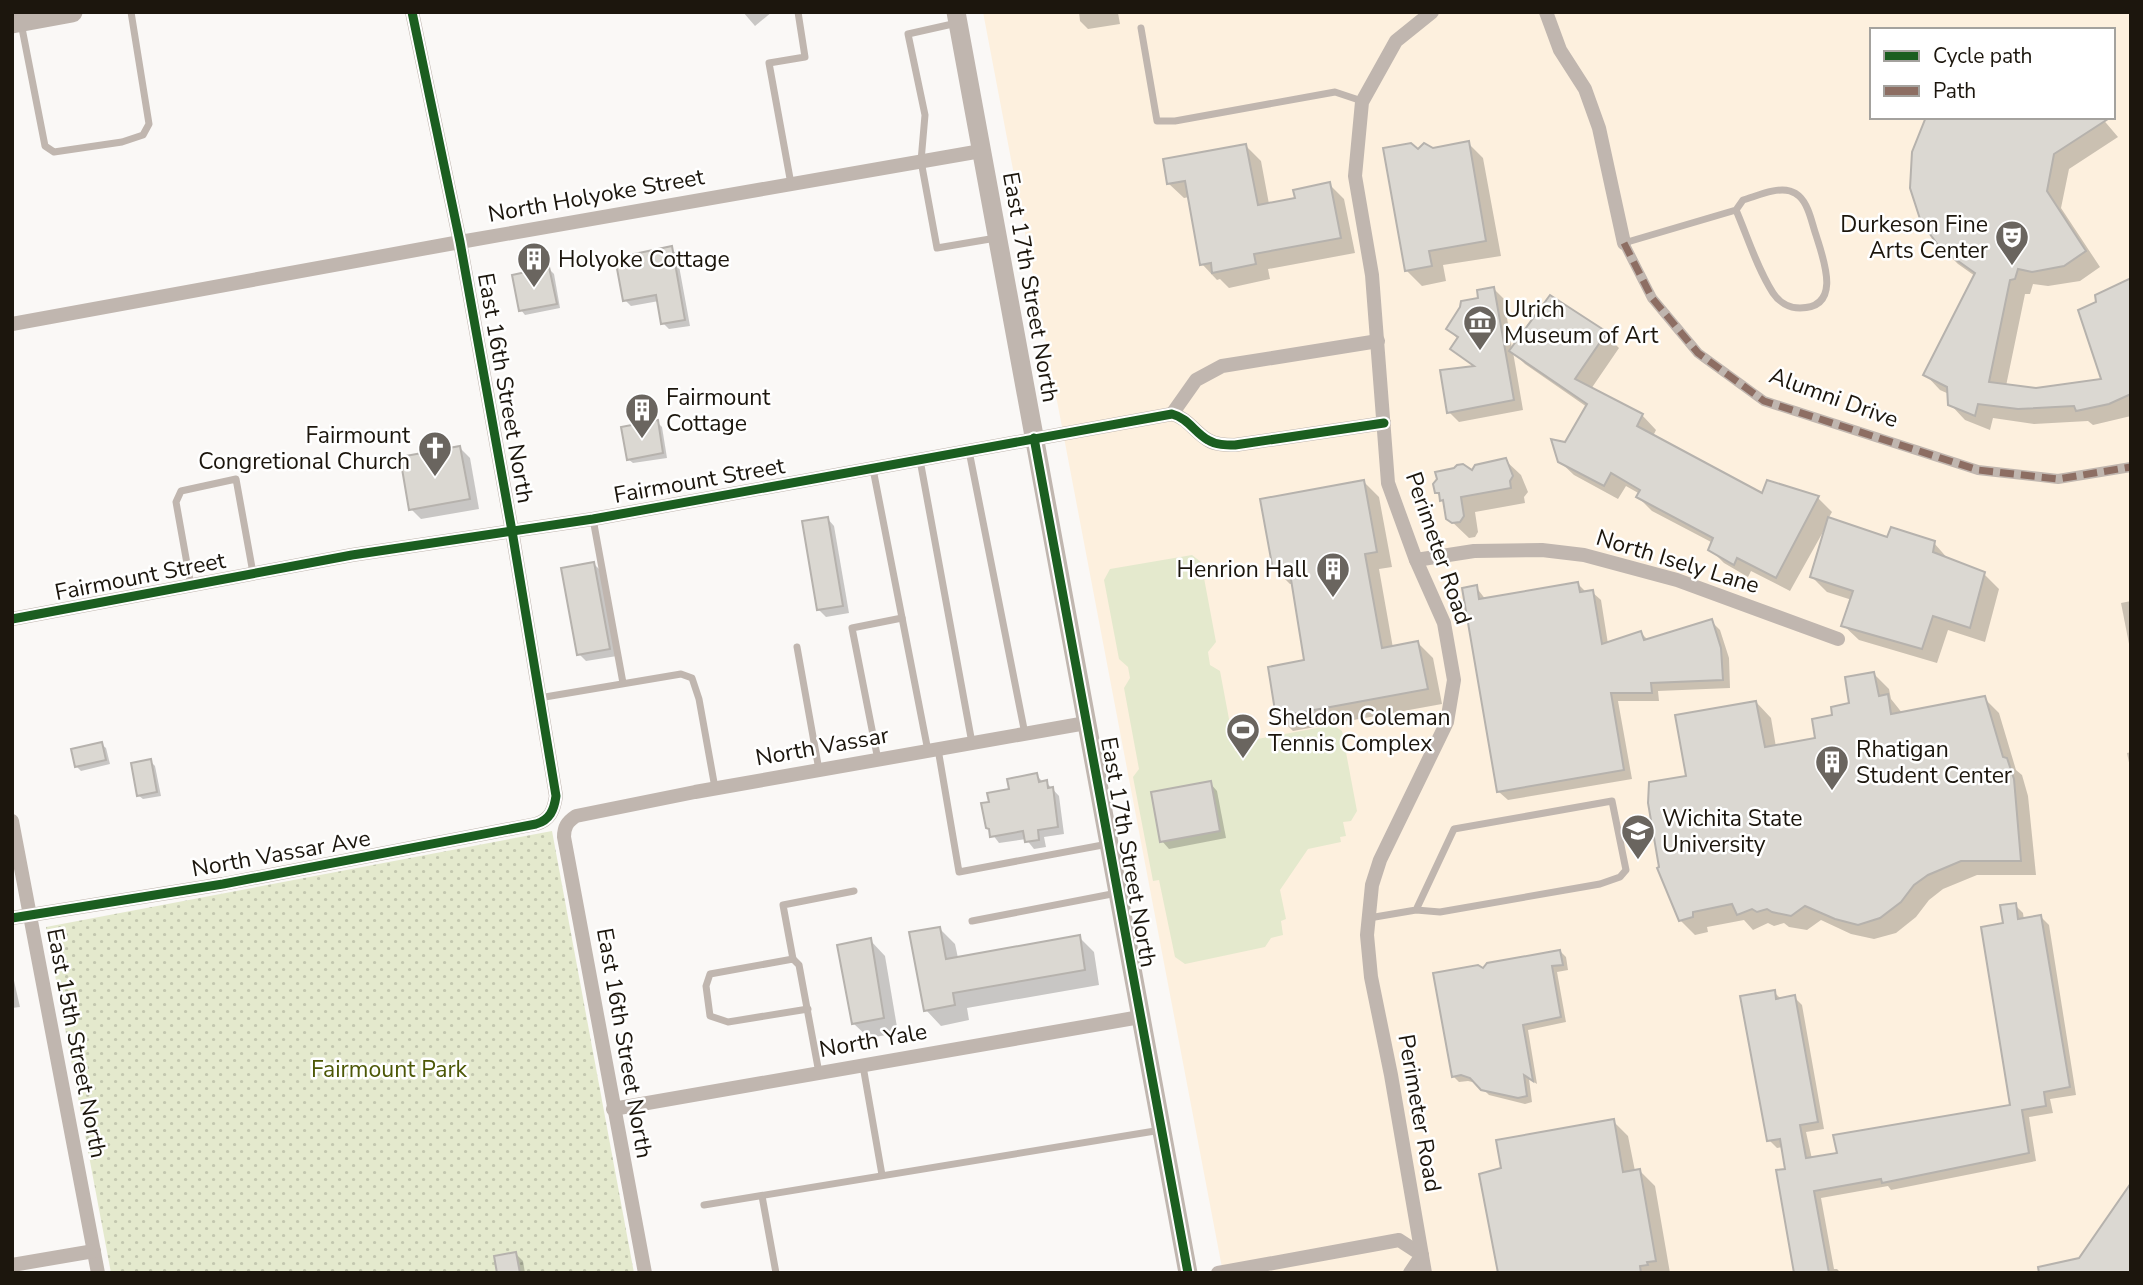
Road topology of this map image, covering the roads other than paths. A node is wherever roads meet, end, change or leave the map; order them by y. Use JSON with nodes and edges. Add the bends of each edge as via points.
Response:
{"nodes":[{"id":1,"x":72,"y":12,"type":"edge"},
{"id":2,"x":131,"y":12,"type":"edge"},
{"id":3,"x":412,"y":12,"type":"edge"},
{"id":4,"x":798,"y":12,"type":"edge"},
{"id":5,"x":1432,"y":12,"type":"edge"},
{"id":6,"x":1546,"y":12,"type":"edge"},
{"id":7,"x":957,"y":18,"type":"edge"},
{"id":8,"x":16,"y":22,"type":"edge"},
{"id":9,"x":1141,"y":28,"type":"dead end"},
{"id":10,"x":1362,"y":102,"type":"junction"},
{"id":11,"x":981,"y":151,"type":"junction"},
{"id":12,"x":920,"y":161,"type":"junction"},
{"id":13,"x":791,"y":184,"type":"junction"},
{"id":14,"x":1736,"y":210,"type":"junction"},
{"id":15,"x":997,"y":237,"type":"junction"},
{"id":16,"x":460,"y":242,"type":"junction"},
{"id":17,"x":1624,"y":243,"type":"junction"},
{"id":18,"x":12,"y":324,"type":"edge"},
{"id":19,"x":1378,"y":341,"type":"junction"},
{"id":20,"x":1172,"y":414,"type":"junction"},
{"id":21,"x":1384,"y":423,"type":"junction"},
{"id":22,"x":1034,"y":439,"type":"junction"},
{"id":23,"x":969,"y":450,"type":"junction"},
{"id":24,"x":920,"y":459,"type":"junction"},
{"id":25,"x":2131,"y":467,"type":"edge"},
{"id":26,"x":873,"y":468,"type":"junction"},
{"id":27,"x":593,"y":519,"type":"junction"},
{"id":28,"x":512,"y":531,"type":"junction"},
{"id":29,"x":1416,"y":560,"type":"junction"},
{"id":30,"x":254,"y":574,"type":"junction"},
{"id":31,"x":191,"y":586,"type":"junction"},
{"id":32,"x":902,"y":618,"type":"junction"},
{"id":33,"x":12,"y":619,"type":"edge"},
{"id":34,"x":1838,"y":639,"type":"dead end"},
{"id":35,"x":797,"y":647,"type":"dead end"},
{"id":36,"x":623,"y":683,"type":"junction"},
{"id":37,"x":540,"y":698,"type":"junction"},
{"id":38,"x":1086,"y":723,"type":"junction"},
{"id":39,"x":1025,"y":734,"type":"junction"},
{"id":40,"x":972,"y":743,"type":"junction"},
{"id":41,"x":933,"y":750,"type":"junction"},
{"id":42,"x":878,"y":760,"type":"junction"},
{"id":43,"x":819,"y":770,"type":"junction"},
{"id":44,"x":715,"y":788,"type":"junction"},
{"id":45,"x":551,"y":813,"type":"joint"},
{"id":46,"x":12,"y":821,"type":"edge"},
{"id":47,"x":568,"y":821,"type":"joint"},
{"id":48,"x":1108,"y":844,"type":"junction"},
{"id":49,"x":854,"y":891,"type":"dead end"},
{"id":50,"x":1117,"y":893,"type":"junction"},
{"id":51,"x":1416,"y":910,"type":"junction"},
{"id":52,"x":29,"y":915,"type":"junction"},
{"id":53,"x":12,"y":918,"type":"edge"},
{"id":54,"x":1368,"y":918,"type":"junction"},
{"id":55,"x":971,"y":921,"type":"dead end"},
{"id":56,"x":793,"y":959,"type":"junction"},
{"id":57,"x":808,"y":1009,"type":"junction"},
{"id":58,"x":1140,"y":1017,"type":"junction"},
{"id":59,"x":862,"y":1065,"type":"junction"},
{"id":60,"x":819,"y":1073,"type":"junction"},
{"id":61,"x":613,"y":1109,"type":"junction"},
{"id":62,"x":1161,"y":1130,"type":"junction"},
{"id":63,"x":882,"y":1175,"type":"junction"},
{"id":64,"x":762,"y":1196,"type":"junction"},
{"id":65,"x":704,"y":1205,"type":"dead end"},
{"id":66,"x":94,"y":1251,"type":"junction"},
{"id":67,"x":1422,"y":1255,"type":"junction"},
{"id":68,"x":12,"y":1265,"type":"edge"},
{"id":69,"x":98,"y":1273,"type":"edge"},
{"id":70,"x":645,"y":1273,"type":"edge"},
{"id":71,"x":776,"y":1273,"type":"edge"},
{"id":72,"x":1188,"y":1273,"type":"edge"},
{"id":73,"x":1218,"y":1273,"type":"edge"},
{"id":74,"x":1410,"y":1273,"type":"edge"},
{"id":75,"x":1425,"y":1273,"type":"edge"}],
"edges":[{"from":1,"to":8,"type":"main road"},
{"from":2,"to":8,"type":"lane","via":[[149,124],[143,135],[54,152],[45,146]]},
{"from":3,"to":16,"type":"street","name":"East 16th Street North"},
{"from":4,"to":13,"type":"lane","via":[[804,57],[769,63]]},
{"from":5,"to":10,"type":"street","name":"Perimeter Road","via":[[1396,41]]},
{"from":6,"to":17,"type":"street","name":"Alumni Drive","via":[[1599,128]]},
{"from":7,"to":11,"type":"street","name":"East 17th Street North"},
{"from":7,"to":12,"type":"lane","via":[[908,34],[925,115]]},
{"from":9,"to":10,"type":"lane","via":[[1157,121],[1335,92]]},
{"from":10,"to":19,"type":"street","name":"Perimeter Road","via":[[1355,176]]},
{"from":11,"to":12,"type":"street","name":"North Holyoke Street"},
{"from":11,"to":15,"type":"street","name":"East 17th Street North"},
{"from":12,"to":13,"type":"street","name":"North Holyoke Street"},
{"from":12,"to":15,"type":"lane","via":[[937,248]]},
{"from":13,"to":16,"type":"street","name":"North Holyoke Street"},
{"from":14,"to":14,"type":"lane","via":[[1775,296],[1788,306],[1817,303],[1827,291],[1828,273],[1800,197],[1777,191],[1743,200]]},
{"from":14,"to":17,"type":"lane"},
{"from":15,"to":22,"type":"street","name":"East 17th Street North"},
{"from":16,"to":18,"type":"street","name":"North Holyoke Street"},
{"from":16,"to":28,"type":"street","name":"East 16th Street North"},
{"from":17,"to":25,"type":"street","name":"Alumni Drive","via":[[1652,298],[1698,353],[1764,401],[1978,470],[2058,479]]},
{"from":19,"to":20,"type":"street","via":[[1222,366],[1196,380]]},
{"from":19,"to":21,"type":"street","name":"Perimeter Road"},
{"from":20,"to":21,"type":"street","via":[[1221,445]]},
{"from":20,"to":22,"type":"street","name":"Fairmount Street"},
{"from":21,"to":29,"type":"street","name":"Perimeter Road","via":[[1388,483]]},
{"from":22,"to":23,"type":"street","name":"Fairmount Street"},
{"from":22,"to":38,"type":"street","name":"East 17th Street North"},
{"from":23,"to":24,"type":"street","name":"Fairmount Street"},
{"from":23,"to":39,"type":"lane"},
{"from":24,"to":26,"type":"street","name":"Fairmount Street"},
{"from":24,"to":40,"type":"lane"},
{"from":26,"to":27,"type":"street","name":"Fairmount Street"},
{"from":26,"to":32,"type":"lane"},
{"from":27,"to":28,"type":"street","name":"Fairmount Street"},
{"from":27,"to":36,"type":"lane"},
{"from":28,"to":30,"type":"street","name":"Fairmount Street"},
{"from":28,"to":37,"type":"street","name":"East 16th Street North"},
{"from":29,"to":34,"type":"street","name":"North Isely Lane","via":[[1474,551],[1584,555],[1677,580]]},
{"from":29,"to":54,"type":"street","name":"Perimeter Road","via":[[1444,623],[1454,680],[1447,722],[1380,860]]},
{"from":30,"to":31,"type":"street","name":"Fairmount Street"},
{"from":30,"to":31,"type":"lane","via":[[236,479],[181,491],[176,502]]},
{"from":31,"to":33,"type":"street","name":"Fairmount Street"},
{"from":32,"to":41,"type":"lane"},
{"from":32,"to":42,"type":"lane","via":[[852,628]]},
{"from":35,"to":43,"type":"lane"},
{"from":36,"to":37,"type":"lane"},
{"from":36,"to":44,"type":"lane","via":[[681,674],[692,678]]},
{"from":37,"to":45,"type":"street","name":"East 16th Street North","via":[[555,796]]},
{"from":38,"to":39,"type":"street","name":"North Vassar"},
{"from":38,"to":48,"type":"street","name":"East 17th Street North"},
{"from":39,"to":40,"type":"street","name":"North Vassar"},
{"from":40,"to":41,"type":"street","name":"North Vassar"},
{"from":41,"to":42,"type":"street","name":"North Vassar"},
{"from":41,"to":48,"type":"lane","via":[[959,872]]},
{"from":42,"to":43,"type":"street","name":"North Vassar"},
{"from":43,"to":44,"type":"street","name":"North Vassar"},
{"from":44,"to":47,"type":"street","name":"North Vassar"},
{"from":45,"to":52,"type":"street","name":"North Vassar Ave","via":[[545,822],[536,824],[223,884]]},
{"from":46,"to":52,"type":"street","name":"East 15th Street North"},
{"from":47,"to":61,"type":"street","name":"East 16th Street North","via":[[564,837]]},
{"from":48,"to":50,"type":"street","name":"East 17th Street North"},
{"from":49,"to":56,"type":"lane","via":[[783,905]]},
{"from":50,"to":55,"type":"lane"},
{"from":50,"to":58,"type":"street","name":"East 17th Street North"},
{"from":51,"to":51,"type":"lane","via":[[1454,829],[1612,801],[1626,870],[1620,877],[1440,912]]},
{"from":51,"to":54,"type":"lane"},
{"from":52,"to":53,"type":"street","name":"North Vassar Ave"},
{"from":52,"to":66,"type":"street","name":"East 15th Street North"},
{"from":54,"to":67,"type":"street","name":"Perimeter Road","via":[[1367,954]]},
{"from":56,"to":57,"type":"lane","via":[[800,965]]},
{"from":56,"to":57,"type":"lane","via":[[710,974],[706,986],[710,1016],[728,1022]]},
{"from":57,"to":60,"type":"lane"},
{"from":58,"to":59,"type":"street","name":"North Yale"},
{"from":58,"to":62,"type":"street","name":"East 17th Street North"},
{"from":59,"to":60,"type":"street","name":"North Yale"},
{"from":59,"to":63,"type":"lane"},
{"from":60,"to":61,"type":"street","name":"North Yale"},
{"from":61,"to":70,"type":"street","name":"East 16th Street North"},
{"from":62,"to":63,"type":"lane"},
{"from":62,"to":72,"type":"street","name":"East 17th Street North"},
{"from":63,"to":64,"type":"lane"},
{"from":64,"to":65,"type":"lane"},
{"from":64,"to":71,"type":"lane"},
{"from":66,"to":68,"type":"street"},
{"from":66,"to":69,"type":"street","name":"East 15th Street North"},
{"from":67,"to":73,"type":"street","via":[[1399,1240]]},
{"from":67,"to":74,"type":"street"},
{"from":67,"to":75,"type":"street","name":"Perimeter Road"}]}
